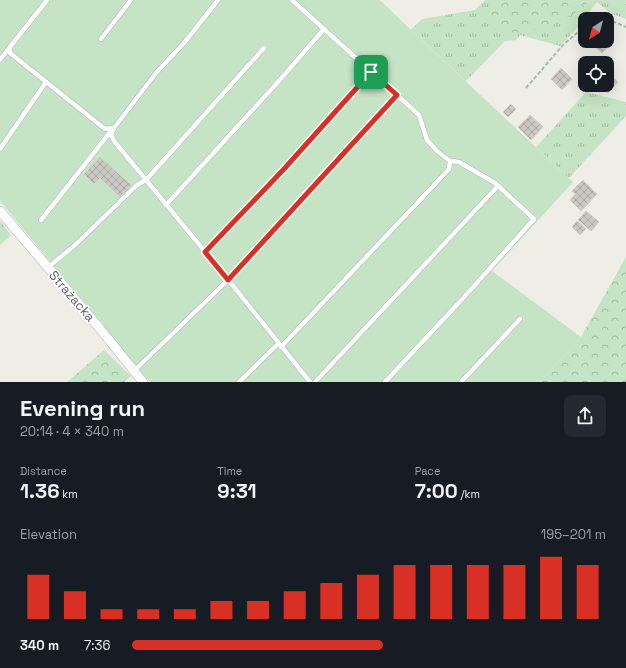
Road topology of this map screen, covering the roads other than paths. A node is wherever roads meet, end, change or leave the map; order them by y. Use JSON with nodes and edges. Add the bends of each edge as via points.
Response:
{"nodes":[{"id":1,"x":47,"y":0,"type":"edge"},
{"id":2,"x":131,"y":0,"type":"edge"},
{"id":3,"x":218,"y":0,"type":"edge"},
{"id":4,"x":292,"y":0,"type":"edge"},
{"id":5,"x":324,"y":29,"type":"junction"},
{"id":6,"x":101,"y":39,"type":"dead end"},
{"id":7,"x":10,"y":47,"type":"junction"},
{"id":8,"x":264,"y":48,"type":"dead end"},
{"id":9,"x":0,"y":60,"type":"edge"},
{"id":10,"x":371,"y":72,"type":"junction"},
{"id":11,"x":46,"y":82,"type":"junction"},
{"id":12,"x":397,"y":95,"type":"junction"},
{"id":13,"x":114,"y":128,"type":"junction"},
{"id":14,"x":0,"y":149,"type":"edge"},
{"id":15,"x":450,"y":161,"type":"junction"},
{"id":16,"x":146,"y":180,"type":"junction"},
{"id":17,"x":498,"y":186,"type":"junction"},
{"id":18,"x":166,"y":205,"type":"junction"},
{"id":19,"x":0,"y":211,"type":"edge"},
{"id":20,"x":41,"y":220,"type":"dead end"},
{"id":21,"x":205,"y":252,"type":"junction"},
{"id":22,"x":52,"y":264,"type":"dead end"},
{"id":23,"x":228,"y":280,"type":"junction"},
{"id":24,"x":520,"y":318,"type":"dead end"},
{"id":25,"x":280,"y":345,"type":"junction"},
{"id":26,"x":138,"y":367,"type":"dead end"},
{"id":27,"x":142,"y":382,"type":"edge"},
{"id":28,"x":239,"y":382,"type":"edge"},
{"id":29,"x":310,"y":382,"type":"edge"},
{"id":30,"x":315,"y":382,"type":"edge"},
{"id":31,"x":385,"y":382,"type":"edge"},
{"id":32,"x":461,"y":382,"type":"edge"}],
"edges":[{"from":1,"to":7,"type":"lane"},
{"from":2,"to":6,"type":"lane"},
{"from":3,"to":13,"type":"lane","via":[[184,44],[156,73]]},
{"from":4,"to":5,"type":"lane"},
{"from":5,"to":10,"type":"lane"},
{"from":5,"to":18,"type":"lane"},
{"from":7,"to":9,"type":"lane"},
{"from":7,"to":11,"type":"lane","via":[[10,53]]},
{"from":8,"to":16,"type":"lane"},
{"from":10,"to":12,"type":"lane"},
{"from":10,"to":21,"type":"lane"},
{"from":11,"to":13,"type":"lane","via":[[105,129]]},
{"from":11,"to":14,"type":"lane"},
{"from":12,"to":15,"type":"lane","via":[[419,115],[427,140]]},
{"from":12,"to":23,"type":"lane"},
{"from":13,"to":16,"type":"lane","via":[[111,135],[114,142]]},
{"from":13,"to":20,"type":"lane"},
{"from":15,"to":17,"type":"lane","via":[[459,162]]},
{"from":15,"to":25,"type":"lane","via":[[448,169],[421,199]]},
{"from":16,"to":18,"type":"lane"},
{"from":16,"to":22,"type":"lane","via":[[137,185]]},
{"from":17,"to":30,"type":"lane"},
{"from":17,"to":31,"type":"lane","via":[[534,219]]},
{"from":18,"to":21,"type":"lane"},
{"from":19,"to":27,"type":"street","name":"Strażacka"},
{"from":21,"to":23,"type":"lane"},
{"from":23,"to":25,"type":"lane"},
{"from":23,"to":26,"type":"lane"},
{"from":24,"to":32,"type":"lane"},
{"from":25,"to":28,"type":"lane"},
{"from":25,"to":29,"type":"lane"}]}
